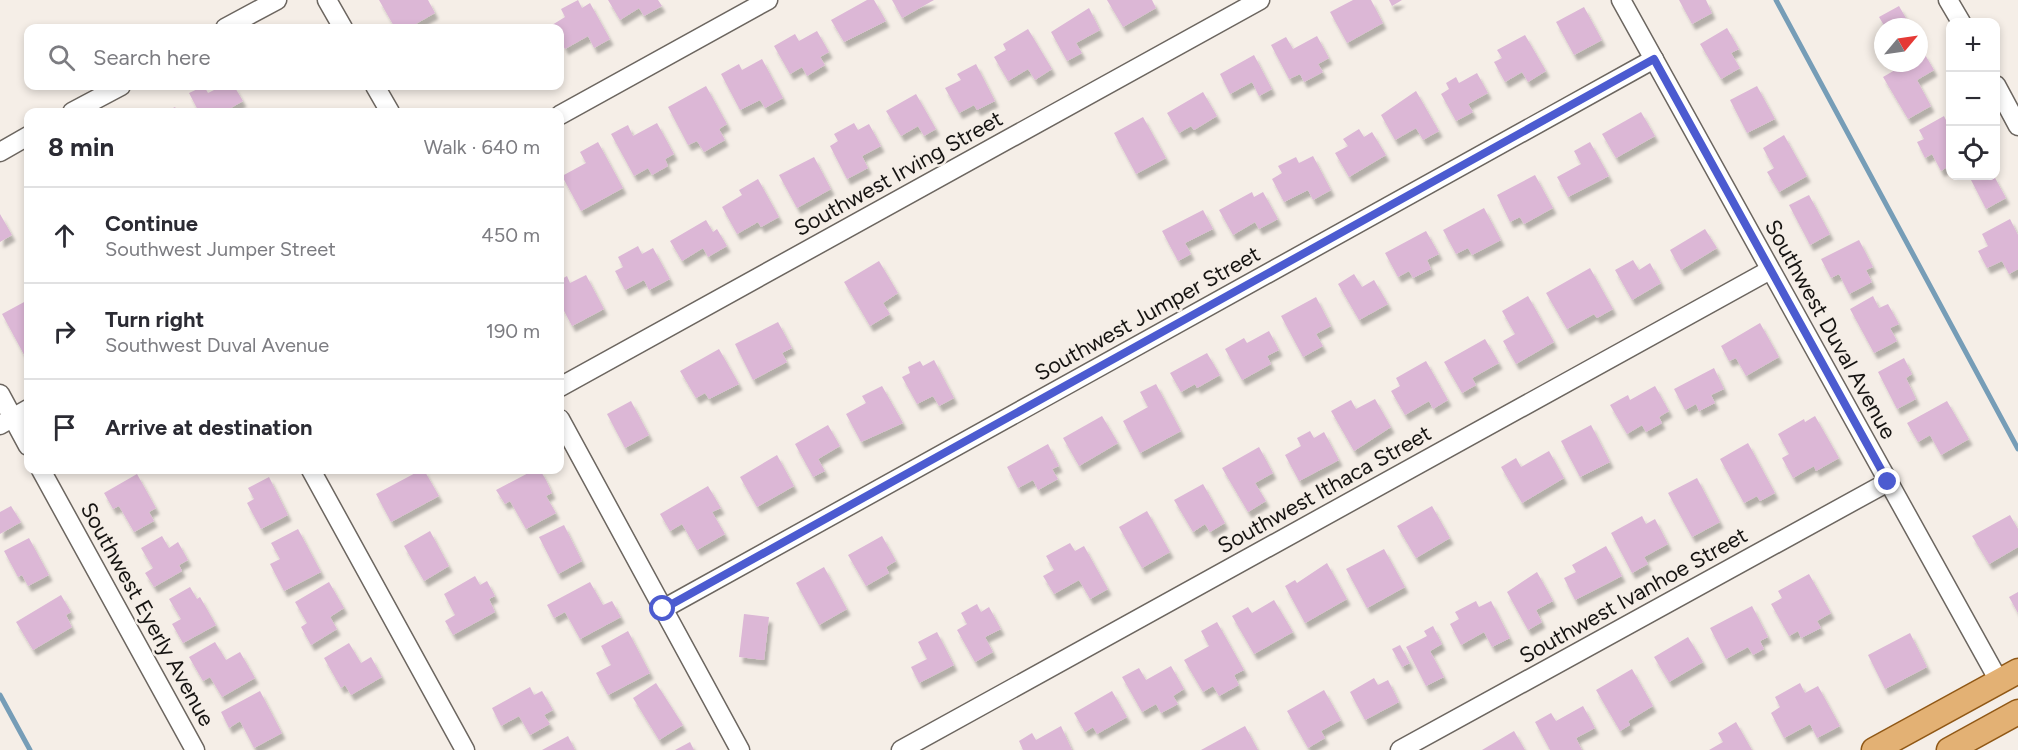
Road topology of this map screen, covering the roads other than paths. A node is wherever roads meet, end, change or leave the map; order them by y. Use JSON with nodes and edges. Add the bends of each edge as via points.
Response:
{"nodes":[{"id":1,"x":277,"y":0,"type":"edge"},
{"id":2,"x":327,"y":0,"type":"edge"},
{"id":3,"x":768,"y":0,"type":"edge"},
{"id":4,"x":1260,"y":0,"type":"edge"},
{"id":5,"x":1621,"y":0,"type":"edge"},
{"id":6,"x":1948,"y":0,"type":"edge"},
{"id":7,"x":1959,"y":18,"type":"edge"},
{"id":8,"x":232,"y":24,"type":"edge"},
{"id":9,"x":341,"y":24,"type":"edge"},
{"id":10,"x":1654,"y":59,"type":"junction"},
{"id":11,"x":113,"y":90,"type":"edge"},
{"id":12,"x":377,"y":90,"type":"edge"},
{"id":13,"x":2000,"y":94,"type":"edge"},
{"id":14,"x":80,"y":108,"type":"edge"},
{"id":15,"x":388,"y":108,"type":"edge"},
{"id":16,"x":564,"y":114,"type":"edge"},
{"id":17,"x":2018,"y":126,"type":"edge"},
{"id":18,"x":24,"y":138,"type":"edge"},
{"id":19,"x":0,"y":152,"type":"edge"},
{"id":20,"x":1770,"y":270,"type":"junction"},
{"id":21,"x":564,"y":385,"type":"edge"},
{"id":22,"x":0,"y":394,"type":"edge"},
{"id":23,"x":14,"y":418,"type":"edge"},
{"id":24,"x":564,"y":426,"type":"edge"},
{"id":25,"x":24,"y":438,"type":"edge"},
{"id":26,"x":43,"y":474,"type":"edge"},
{"id":27,"x":313,"y":474,"type":"edge"},
{"id":28,"x":1888,"y":482,"type":"junction"},
{"id":29,"x":663,"y":609,"type":"junction"},
{"id":30,"x":2009,"y":676,"type":"edge"},
{"id":31,"x":2018,"y":712,"type":"edge"},
{"id":32,"x":195,"y":750,"type":"edge"},
{"id":33,"x":465,"y":750,"type":"edge"},
{"id":34,"x":740,"y":750,"type":"edge"},
{"id":35,"x":901,"y":750,"type":"edge"},
{"id":36,"x":1400,"y":750,"type":"edge"},
{"id":37,"x":1874,"y":750,"type":"edge"},
{"id":38,"x":1949,"y":750,"type":"edge"}],
"edges":[{"from":1,"to":8,"type":"street"},
{"from":2,"to":9,"type":"street"},
{"from":3,"to":16,"type":"street"},
{"from":4,"to":21,"type":"street","name":"Southwest Irving Street"},
{"from":5,"to":10,"type":"street","name":"Southwest Duval Avenue"},
{"from":6,"to":7,"type":"street"},
{"from":10,"to":20,"type":"street","name":"Southwest Duval Avenue"},
{"from":10,"to":29,"type":"street","name":"Southwest Jumper Street"},
{"from":11,"to":14,"type":"street"},
{"from":12,"to":15,"type":"street"},
{"from":13,"to":17,"type":"street"},
{"from":18,"to":19,"type":"street"},
{"from":20,"to":28,"type":"street","name":"Southwest Duval Avenue"},
{"from":20,"to":35,"type":"street","name":"Southwest Ithaca Street"},
{"from":22,"to":23,"type":"street"},
{"from":23,"to":25,"type":"street"},
{"from":24,"to":29,"type":"street"},
{"from":26,"to":32,"type":"street","name":"Southwest Eyerly Avenue"},
{"from":27,"to":33,"type":"street"},
{"from":28,"to":30,"type":"street","name":"Southwest Duval Avenue"},
{"from":28,"to":36,"type":"street","name":"Southwest Ivanhoe Street"},
{"from":29,"to":34,"type":"street"},
{"from":30,"to":37,"type":"main road"},
{"from":31,"to":38,"type":"main road"}]}
